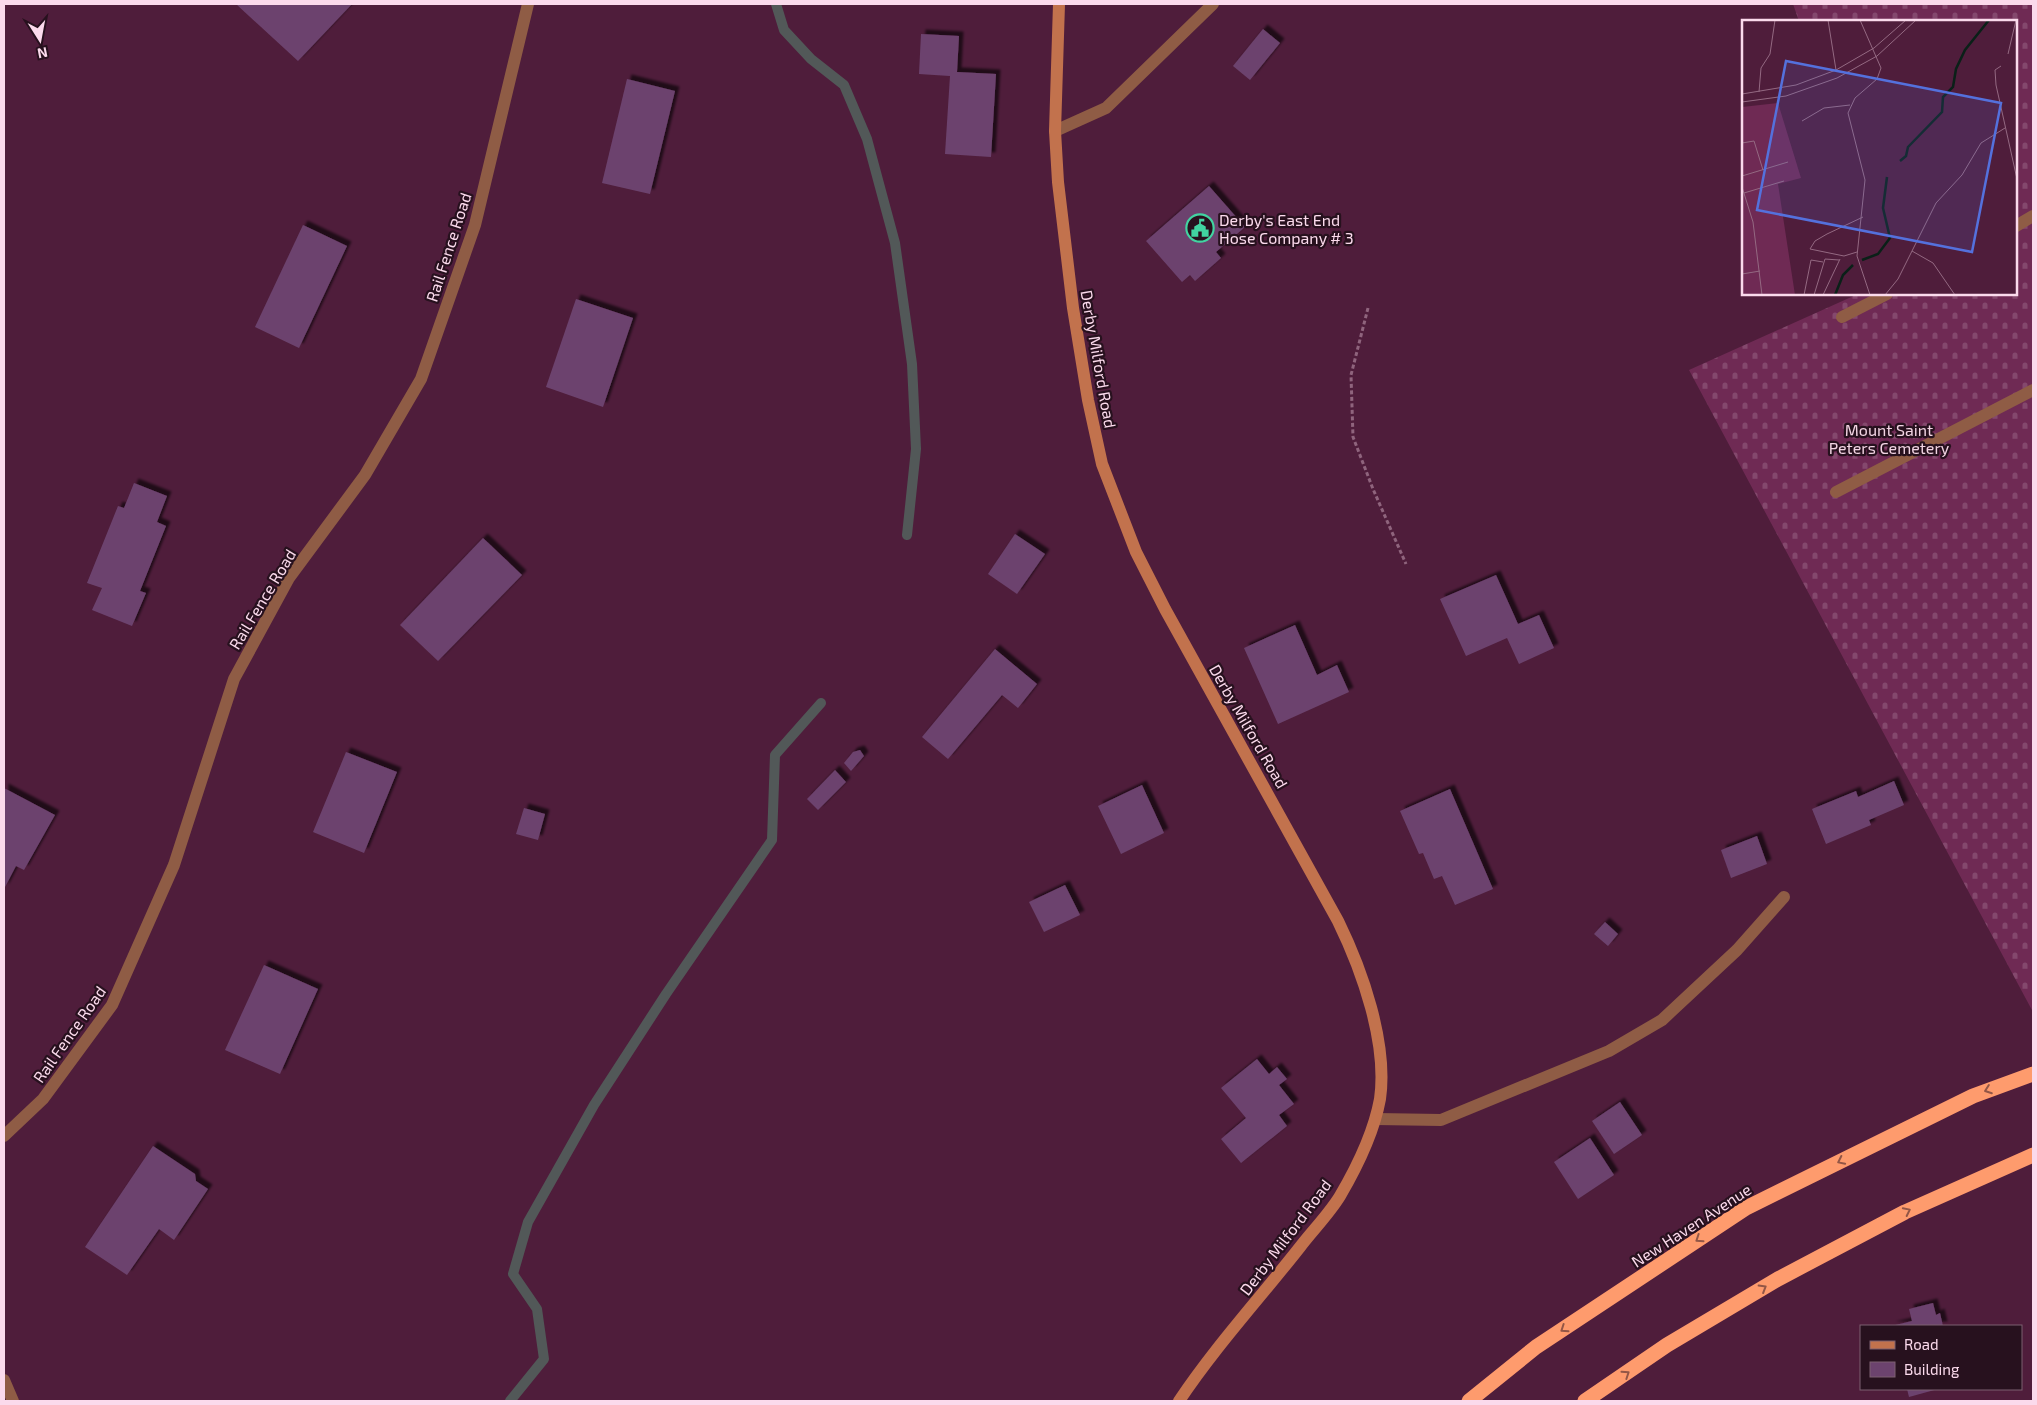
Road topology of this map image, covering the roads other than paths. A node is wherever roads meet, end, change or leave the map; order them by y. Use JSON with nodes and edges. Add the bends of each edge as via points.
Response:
{"nodes":[{"id":1,"x":528,"y":4,"type":"edge"},
{"id":2,"x":1059,"y":4,"type":"edge"},
{"id":3,"x":1213,"y":4,"type":"edge"},
{"id":4,"x":1055,"y":132,"type":"junction"},
{"id":5,"x":2033,"y":216,"type":"edge"},
{"id":6,"x":2017,"y":225,"type":"edge"},
{"id":7,"x":1885,"y":295,"type":"edge"},
{"id":8,"x":1842,"y":318,"type":"dead end"},
{"id":9,"x":2033,"y":390,"type":"edge"},
{"id":10,"x":1836,"y":492,"type":"dead end"},
{"id":11,"x":1784,"y":897,"type":"dead end"},
{"id":12,"x":2033,"y":1074,"type":"edge"},
{"id":13,"x":1376,"y":1118,"type":"junction"},
{"id":14,"x":4,"y":1136,"type":"edge"},
{"id":15,"x":2033,"y":1155,"type":"edge"},
{"id":16,"x":4,"y":1380,"type":"edge"},
{"id":17,"x":13,"y":1401,"type":"edge"},
{"id":18,"x":1179,"y":1401,"type":"edge"},
{"id":19,"x":1468,"y":1401,"type":"edge"},
{"id":20,"x":1585,"y":1401,"type":"edge"}],
"edges":[{"from":1,"to":14,"type":"street","name":"Rail Fence Road","via":[[475,225],[422,379],[365,475],[289,578],[234,679],[174,865],[112,1005],[43,1098]]},
{"from":2,"to":4,"type":"main road","name":"Derby Milford Road"},
{"from":3,"to":4,"type":"street","via":[[1106,108]]},
{"from":4,"to":13,"type":"main road","name":"Derby Milford Road","via":[[1073,308],[1102,464],[1136,552],[1165,609],[1352,950],[1371,1006],[1380,1048],[1380,1096]]},
{"from":5,"to":6,"type":"street"},
{"from":7,"to":8,"type":"street"},
{"from":9,"to":10,"type":"street"},
{"from":11,"to":13,"type":"street","via":[[1737,950],[1662,1020],[1609,1051],[1441,1120]]},
{"from":12,"to":19,"type":"highway","name":"New Haven Avenue","one_way":true,"via":[[1973,1096],[1746,1208],[1536,1347]]},
{"from":13,"to":18,"type":"main road","name":"Derby Milford Road","via":[[1339,1197]]},
{"from":20,"to":15,"type":"highway","one_way":true,"via":[[1668,1345],[1778,1279],[1905,1212]]},
{"from":16,"to":17,"type":"street"}]}
